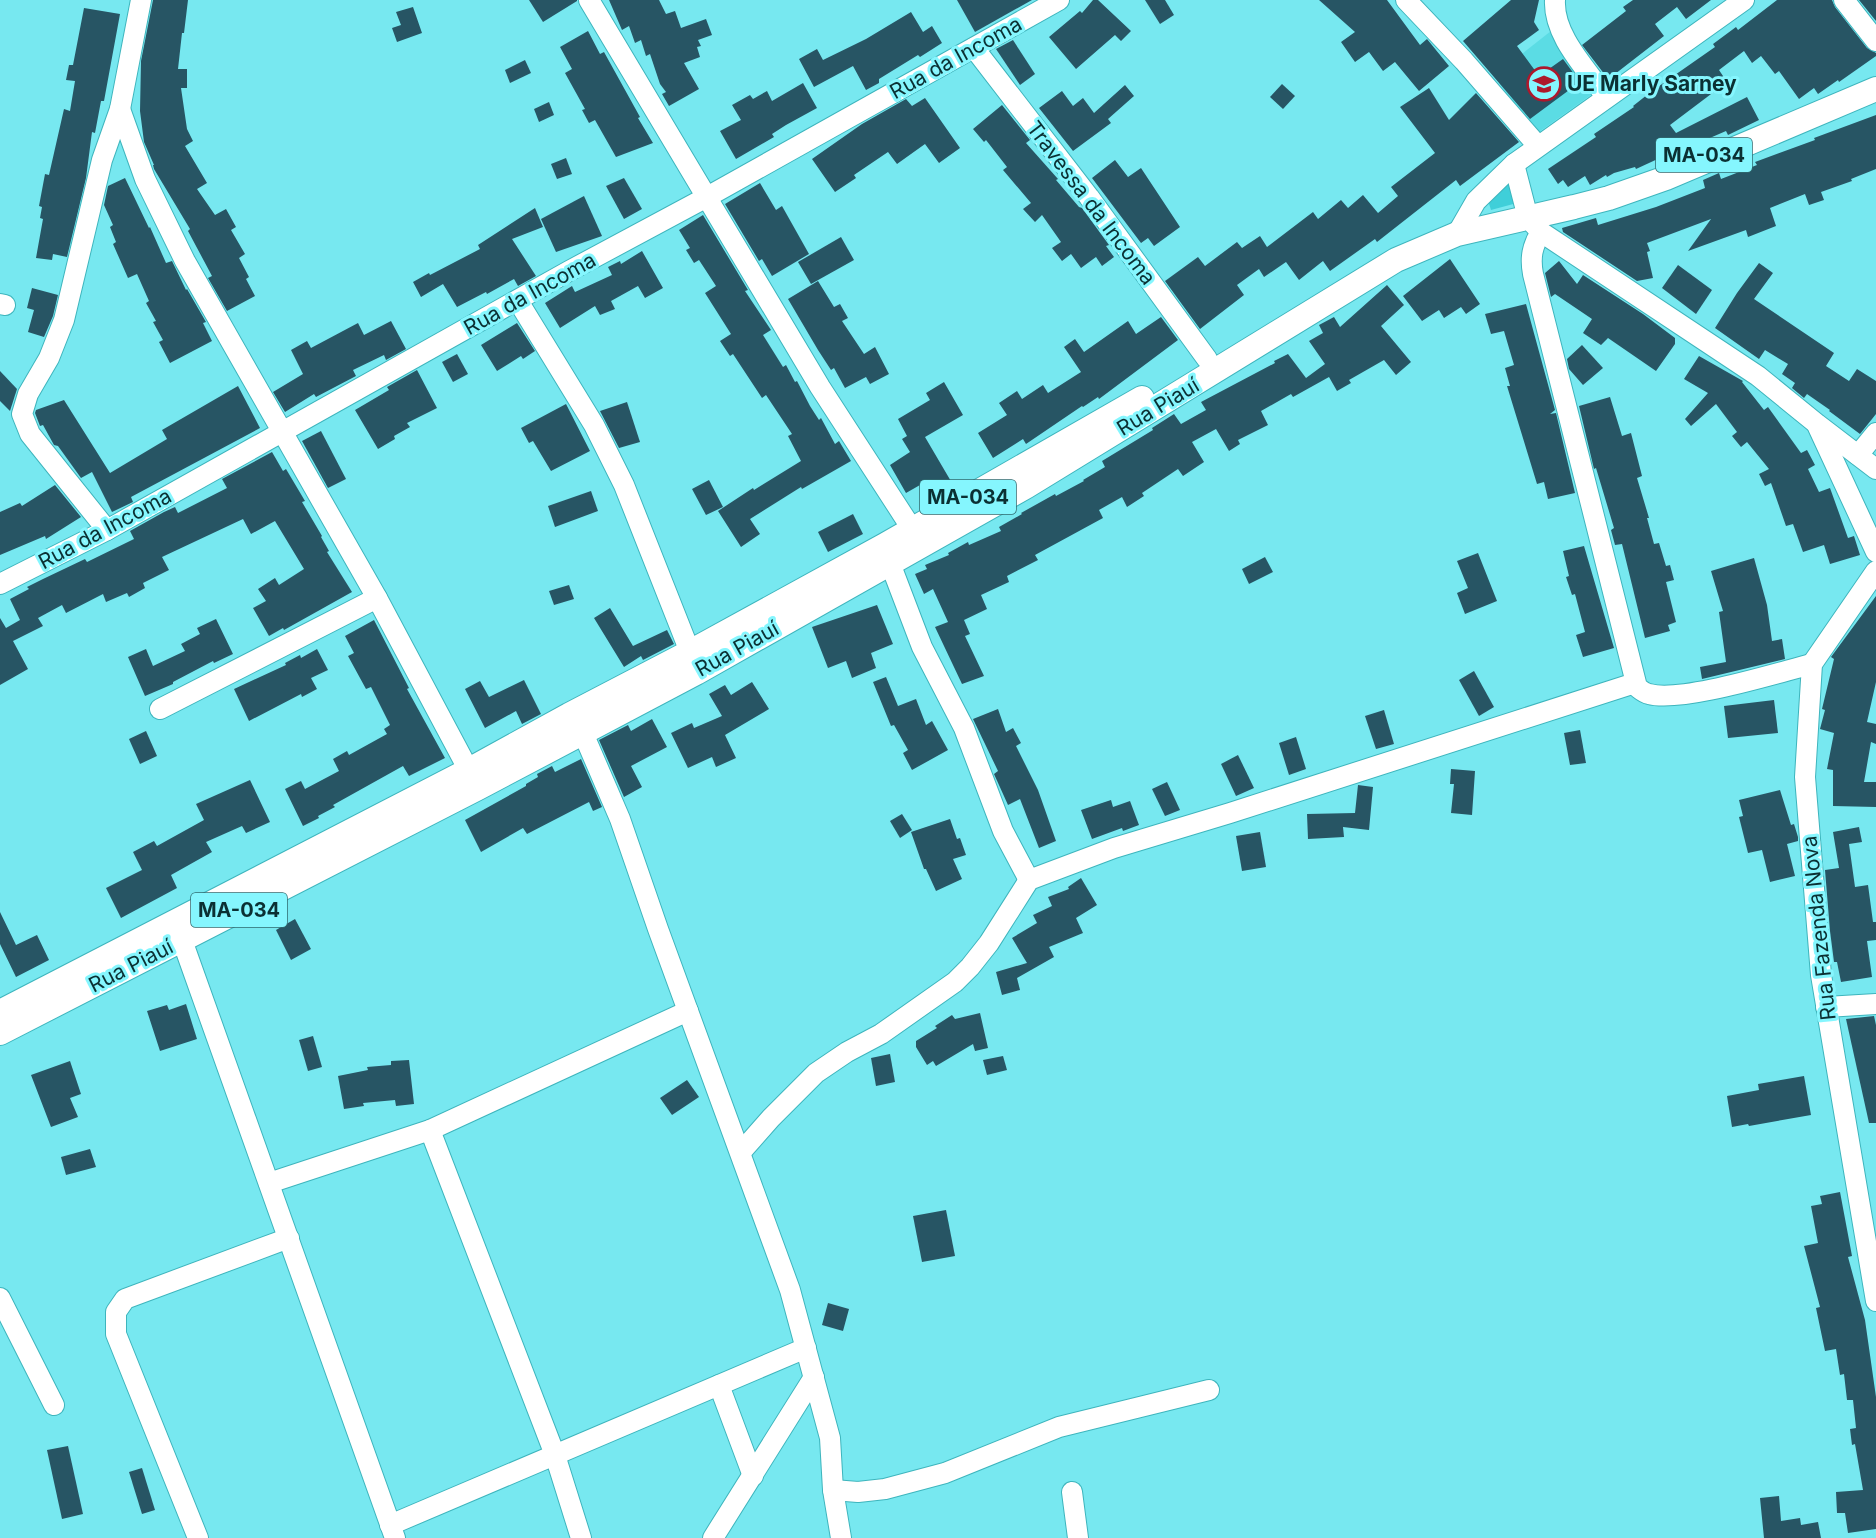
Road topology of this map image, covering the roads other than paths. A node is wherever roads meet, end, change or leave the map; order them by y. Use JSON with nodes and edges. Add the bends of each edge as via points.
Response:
{"nodes":[{"id":1,"x":141,"y":0,"type":"edge"},
{"id":2,"x":589,"y":0,"type":"edge"},
{"id":3,"x":1059,"y":0,"type":"edge"},
{"id":4,"x":1406,"y":0,"type":"edge"},
{"id":5,"x":1555,"y":0,"type":"edge"},
{"id":6,"x":1744,"y":0,"type":"edge"},
{"id":7,"x":1844,"y":0,"type":"edge"},
{"id":8,"x":1876,"y":41,"type":"edge"},
{"id":9,"x":974,"y":48,"type":"junction"},
{"id":10,"x":1876,"y":82,"type":"edge"},
{"id":11,"x":1876,"y":89,"type":"edge"},
{"id":12,"x":1606,"y":97,"type":"junction"},
{"id":13,"x":120,"y":109,"type":"junction"},
{"id":14,"x":1538,"y":146,"type":"junction"},
{"id":15,"x":1514,"y":164,"type":"junction"},
{"id":16,"x":707,"y":197,"type":"junction"},
{"id":17,"x":1532,"y":220,"type":"junction"},
{"id":18,"x":1460,"y":227,"type":"junction"},
{"id":19,"x":518,"y":301,"type":"junction"},
{"id":20,"x":1207,"y":359,"type":"junction"},
{"id":21,"x":1817,"y":424,"type":"junction"},
{"id":22,"x":1876,"y":432,"type":"edge"},
{"id":23,"x":281,"y":433,"type":"junction"},
{"id":24,"x":1858,"y":455,"type":"junction"},
{"id":25,"x":1876,"y":469,"type":"edge"},
{"id":26,"x":912,"y":529,"type":"junction"},
{"id":27,"x":107,"y":530,"type":"junction"},
{"id":28,"x":1876,"y":552,"type":"edge"},
{"id":29,"x":890,"y":563,"type":"junction"},
{"id":30,"x":1876,"y":571,"type":"edge"},
{"id":31,"x":0,"y":584,"type":"edge"},
{"id":32,"x":377,"y":598,"type":"junction"},
{"id":33,"x":690,"y":652,"type":"junction"},
{"id":34,"x":1812,"y":664,"type":"junction"},
{"id":35,"x":1635,"y":683,"type":"junction"},
{"id":36,"x":160,"y":710,"type":"dead end"},
{"id":37,"x":583,"y":733,"type":"junction"},
{"id":38,"x":474,"y":779,"type":"junction"},
{"id":39,"x":1029,"y":880,"type":"junction"},
{"id":40,"x":182,"y":940,"type":"junction"},
{"id":41,"x":1876,"y":1004,"type":"edge"},
{"id":42,"x":1826,"y":1007,"type":"junction"},
{"id":43,"x":688,"y":1011,"type":"junction"},
{"id":44,"x":0,"y":1012,"type":"edge"},
{"id":45,"x":0,"y":1033,"type":"edge"},
{"id":46,"x":430,"y":1130,"type":"junction"},
{"id":47,"x":741,"y":1152,"type":"junction"},
{"id":48,"x":269,"y":1183,"type":"junction"},
{"id":49,"x":289,"y":1238,"type":"junction"},
{"id":50,"x":0,"y":1299,"type":"edge"},
{"id":51,"x":1876,"y":1301,"type":"edge"},
{"id":52,"x":806,"y":1348,"type":"junction"},
{"id":53,"x":814,"y":1377,"type":"junction"},
{"id":54,"x":719,"y":1385,"type":"junction"},
{"id":55,"x":1209,"y":1389,"type":"dead end"},
{"id":56,"x":54,"y":1405,"type":"dead end"},
{"id":57,"x":555,"y":1455,"type":"junction"},
{"id":58,"x":753,"y":1476,"type":"junction"},
{"id":59,"x":833,"y":1490,"type":"junction"},
{"id":60,"x":1072,"y":1492,"type":"dead end"},
{"id":61,"x":392,"y":1531,"type":"edge"},
{"id":62,"x":198,"y":1538,"type":"edge"},
{"id":63,"x":581,"y":1538,"type":"edge"},
{"id":64,"x":713,"y":1538,"type":"edge"},
{"id":65,"x":841,"y":1538,"type":"edge"},
{"id":66,"x":1078,"y":1538,"type":"edge"}],
"edges":[{"from":1,"to":13,"type":"street"},
{"from":2,"to":16,"type":"street"},
{"from":3,"to":9,"type":"street","name":"Rua da Incoma"},
{"from":4,"to":14,"type":"street"},
{"from":5,"to":12,"type":"street","via":[[1557,20],[1565,39]]},
{"from":6,"to":12,"type":"street"},
{"from":7,"to":8,"type":"street"},
{"from":9,"to":16,"type":"street","name":"Rua da Incoma"},
{"from":9,"to":20,"type":"street","name":"Travessa da Incoma"},
{"from":10,"to":17,"type":"main road","number":"MA-034","via":[[1663,172]]},
{"from":11,"to":17,"type":"main road","number":"MA-034","via":[[1666,178]]},
{"from":12,"to":14,"type":"street"},
{"from":13,"to":23,"type":"street","via":[[145,179],[185,261]]},
{"from":13,"to":27,"type":"street","via":[[102,160],[64,320],[22,414],[33,438]]},
{"from":14,"to":15,"type":"street"},
{"from":15,"to":17,"type":"street"},
{"from":15,"to":18,"type":"street","via":[[1476,201]]},
{"from":16,"to":19,"type":"street","name":"Rua da Incoma"},
{"from":16,"to":26,"type":"street","via":[[820,387]]},
{"from":17,"to":18,"type":"main road","number":"MA-034"},
{"from":17,"to":21,"type":"street","via":[[1758,376]]},
{"from":17,"to":35,"type":"street","via":[[1536,239],[1531,254],[1533,274]]},
{"from":18,"to":20,"type":"main road","name":"Rua Piauí","number":"MA-034","via":[[1420,234],[1392,246]]},
{"from":18,"to":29,"type":"main road","name":"Rua Piauí","number":"MA-034","via":[[1363,279],[1027,486]]},
{"from":19,"to":23,"type":"street","name":"Rua da Incoma"},
{"from":19,"to":33,"type":"street","via":[[594,425],[624,485]]},
{"from":20,"to":26,"type":"main road","name":"Rua Piauí","number":"MA-034"},
{"from":21,"to":24,"type":"street"},
{"from":21,"to":28,"type":"street"},
{"from":22,"to":24,"type":"street"},
{"from":23,"to":27,"type":"street","name":"Rua da Incoma"},
{"from":23,"to":32,"type":"street"},
{"from":24,"to":25,"type":"street"},
{"from":26,"to":33,"type":"main road","name":"Rua Piauí","number":"MA-034"},
{"from":27,"to":31,"type":"street","name":"Rua da Incoma"},
{"from":29,"to":37,"type":"main road","name":"Rua Piauí","number":"MA-034"},
{"from":29,"to":39,"type":"street","via":[[922,647],[964,728],[1003,831]]},
{"from":30,"to":34,"type":"street"},
{"from":32,"to":36,"type":"street"},
{"from":32,"to":38,"type":"street"},
{"from":33,"to":38,"type":"main road","name":"Rua Piauí","number":"MA-034","via":[[568,715]]},
{"from":34,"to":35,"type":"street","via":[[1672,695],[1642,692]]},
{"from":34,"to":42,"type":"street","name":"Rua Fazenda Nova","via":[[1805,777]]},
{"from":35,"to":39,"type":"street","via":[[1114,848]]},
{"from":37,"to":38,"type":"main road","name":"Rua Piauí","number":"MA-034"},
{"from":37,"to":43,"type":"street","via":[[620,819]]},
{"from":38,"to":40,"type":"main road","name":"Rua Piauí","number":"MA-034"},
{"from":38,"to":44,"type":"main road","number":"MA-034"},
{"from":39,"to":47,"type":"street","via":[[989,943],[955,982],[816,1073]]},
{"from":40,"to":45,"type":"main road","name":"Rua Piauí","number":"MA-034"},
{"from":40,"to":48,"type":"street"},
{"from":41,"to":42,"type":"street"},
{"from":42,"to":51,"type":"street","name":"Rua Fazenda Nova"},
{"from":43,"to":46,"type":"street"},
{"from":43,"to":47,"type":"street"},
{"from":46,"to":48,"type":"street"},
{"from":46,"to":57,"type":"street"},
{"from":47,"to":52,"type":"street","via":[[780,1260]]},
{"from":48,"to":49,"type":"street"},
{"from":49,"to":61,"type":"street"},
{"from":49,"to":62,"type":"street","via":[[125,1299],[117,1312],[116,1335]]},
{"from":50,"to":56,"type":"street"},
{"from":52,"to":53,"type":"street"},
{"from":52,"to":54,"type":"street"},
{"from":53,"to":58,"type":"street"},
{"from":53,"to":59,"type":"street","via":[[830,1438]]},
{"from":54,"to":57,"type":"street"},
{"from":54,"to":58,"type":"street"},
{"from":55,"to":59,"type":"street","via":[[1059,1427],[945,1473],[895,1487]]},
{"from":57,"to":61,"type":"street"},
{"from":57,"to":63,"type":"street"},
{"from":58,"to":64,"type":"street"},
{"from":59,"to":65,"type":"street"},
{"from":60,"to":66,"type":"street"}]}
